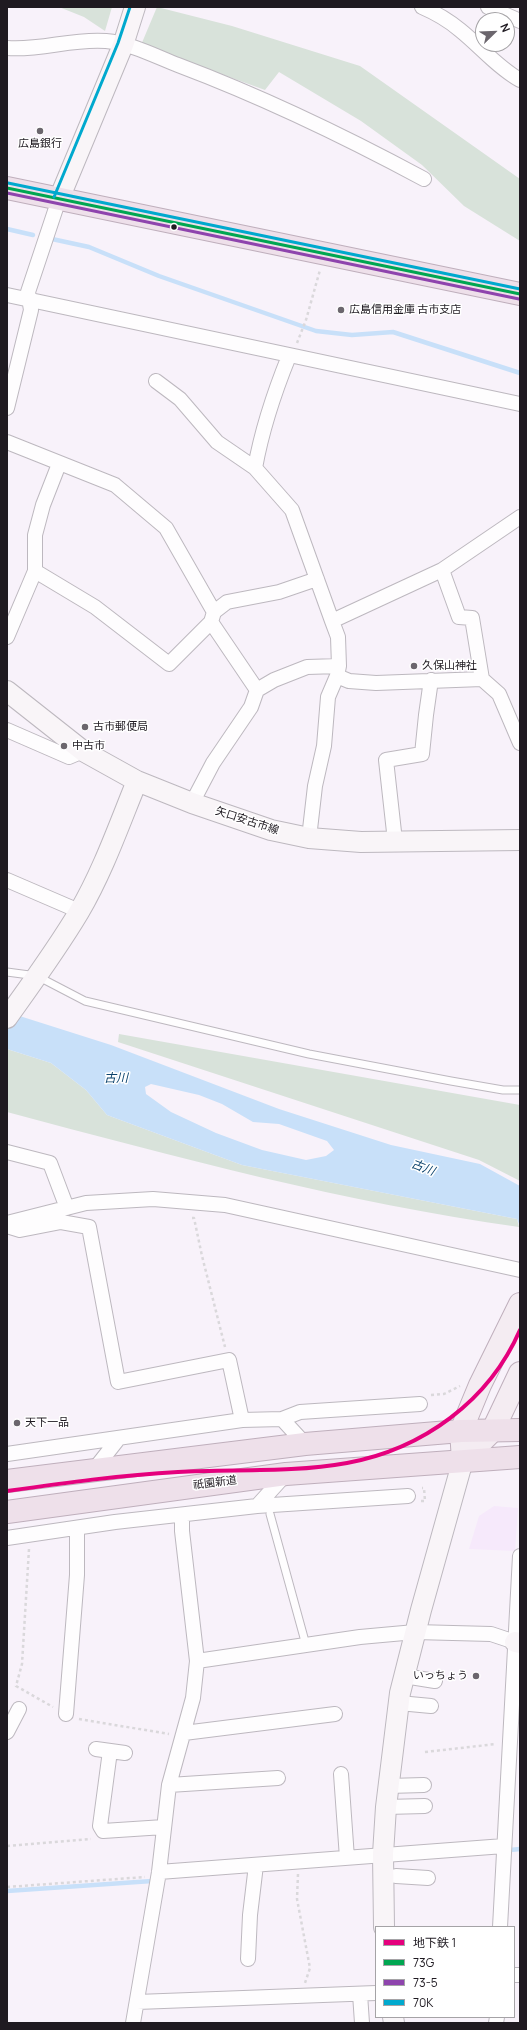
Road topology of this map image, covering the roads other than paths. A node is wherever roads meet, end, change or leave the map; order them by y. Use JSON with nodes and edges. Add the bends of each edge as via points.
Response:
{"nodes":[{"id":1,"x":135,"y":7,"type":"edge"},
{"id":2,"x":422,"y":7,"type":"edge"},
{"id":3,"x":488,"y":7,"type":"edge"},
{"id":4,"x":442,"y":11,"type":"edge"},
{"id":5,"x":520,"y":21,"type":"edge"},
{"id":6,"x":123,"y":45,"type":"junction"},
{"id":7,"x":7,"y":48,"type":"edge"},
{"id":8,"x":520,"y":80,"type":"edge"},
{"id":9,"x":424,"y":179,"type":"dead end"},
{"id":10,"x":7,"y":188,"type":"edge"},
{"id":11,"x":59,"y":199,"type":"junction"},
{"id":12,"x":520,"y":294,"type":"edge"},
{"id":13,"x":7,"y":295,"type":"edge"},
{"id":14,"x":29,"y":300,"type":"junction"},
{"id":15,"x":289,"y":356,"type":"junction"},
{"id":16,"x":156,"y":381,"type":"dead end"},
{"id":17,"x":520,"y":404,"type":"edge"},
{"id":18,"x":7,"y":408,"type":"edge"},
{"id":19,"x":7,"y":442,"type":"edge"},
{"id":20,"x":59,"y":464,"type":"junction"},
{"id":21,"x":255,"y":468,"type":"junction"},
{"id":22,"x":520,"y":517,"type":"edge"},
{"id":23,"x":442,"y":570,"type":"junction"},
{"id":24,"x":35,"y":571,"type":"junction"},
{"id":25,"x":317,"y":579,"type":"junction"},
{"id":26,"x":212,"y":617,"type":"junction"},
{"id":27,"x":332,"y":621,"type":"junction"},
{"id":28,"x":7,"y":637,"type":"edge"},
{"id":29,"x":338,"y":671,"type":"junction"},
{"id":30,"x":482,"y":679,"type":"junction"},
{"id":31,"x":431,"y":680,"type":"junction"},
{"id":32,"x":257,"y":690,"type":"junction"},
{"id":33,"x":7,"y":691,"type":"edge"},
{"id":34,"x":517,"y":725,"type":"edge"},
{"id":35,"x":7,"y":730,"type":"edge"},
{"id":36,"x":520,"y":743,"type":"edge"},
{"id":37,"x":83,"y":751,"type":"junction"},
{"id":38,"x":137,"y":781,"type":"junction"},
{"id":39,"x":192,"y":803,"type":"junction"},
{"id":40,"x":309,"y":838,"type":"junction"},
{"id":41,"x":520,"y":840,"type":"edge"},
{"id":42,"x":396,"y":841,"type":"junction"},
{"id":43,"x":7,"y":880,"type":"edge"},
{"id":44,"x":79,"y":911,"type":"junction"},
{"id":45,"x":7,"y":972,"type":"edge"},
{"id":46,"x":34,"y":980,"type":"junction"},
{"id":47,"x":7,"y":1018,"type":"edge"},
{"id":48,"x":520,"y":1090,"type":"edge"},
{"id":49,"x":7,"y":1152,"type":"edge"},
{"id":50,"x":67,"y":1208,"type":"junction"},
{"id":51,"x":7,"y":1224,"type":"edge"},
{"id":52,"x":520,"y":1270,"type":"edge"},
{"id":53,"x":520,"y":1304,"type":"edge"},
{"id":54,"x":520,"y":1373,"type":"edge"},
{"id":55,"x":420,"y":1404,"type":"dead end"},
{"id":56,"x":282,"y":1419,"type":"junction"},
{"id":57,"x":242,"y":1420,"type":"junction"},
{"id":58,"x":493,"y":1430,"type":"junction"},
{"id":59,"x":520,"y":1430,"type":"edge"},
{"id":60,"x":461,"y":1431,"type":"junction"},
{"id":61,"x":119,"y":1438,"type":"junction"},
{"id":62,"x":305,"y":1444,"type":"junction"},
{"id":63,"x":7,"y":1454,"type":"edge"},
{"id":64,"x":520,"y":1457,"type":"edge"},
{"id":65,"x":463,"y":1460,"type":"junction"},
{"id":66,"x":93,"y":1471,"type":"junction"},
{"id":67,"x":286,"y":1474,"type":"junction"},
{"id":68,"x":7,"y":1481,"type":"edge"},
{"id":69,"x":408,"y":1496,"type":"dead end"},
{"id":70,"x":96,"y":1499,"type":"junction"},
{"id":71,"x":257,"y":1506,"type":"junction"},
{"id":72,"x":7,"y":1512,"type":"edge"},
{"id":73,"x":270,"y":1514,"type":"dead end"},
{"id":74,"x":182,"y":1515,"type":"junction"},
{"id":75,"x":115,"y":1522,"type":"junction"},
{"id":76,"x":77,"y":1528,"type":"junction"},
{"id":77,"x":7,"y":1538,"type":"edge"},
{"id":78,"x":520,"y":1556,"type":"edge"},
{"id":79,"x":416,"y":1632,"type":"junction"},
{"id":80,"x":517,"y":1643,"type":"edge"},
{"id":81,"x":306,"y":1645,"type":"junction"},
{"id":82,"x":196,"y":1661,"type":"junction"},
{"id":83,"x":404,"y":1676,"type":"junction"},
{"id":84,"x":435,"y":1680,"type":"dead end"},
{"id":85,"x":399,"y":1703,"type":"junction"},
{"id":86,"x":431,"y":1706,"type":"dead end"},
{"id":87,"x":66,"y":1714,"type":"dead end"},
{"id":88,"x":335,"y":1714,"type":"dead end"},
{"id":89,"x":184,"y":1733,"type":"junction"},
{"id":90,"x":125,"y":1753,"type":"dead end"},
{"id":91,"x":341,"y":1774,"type":"dead end"},
{"id":92,"x":278,"y":1778,"type":"dead end"},
{"id":93,"x":168,"y":1785,"type":"junction"},
{"id":94,"x":424,"y":1785,"type":"dead end"},
{"id":95,"x":388,"y":1786,"type":"junction"},
{"id":96,"x":386,"y":1806,"type":"junction"},
{"id":97,"x":425,"y":1806,"type":"dead end"},
{"id":98,"x":164,"y":1827,"type":"junction"},
{"id":99,"x":504,"y":1846,"type":"junction"},
{"id":100,"x":383,"y":1854,"type":"junction"},
{"id":101,"x":347,"y":1858,"type":"junction"},
{"id":102,"x":256,"y":1865,"type":"junction"},
{"id":103,"x":158,"y":1874,"type":"junction"},
{"id":104,"x":396,"y":1876,"type":"dead end"},
{"id":105,"x":428,"y":1878,"type":"dead end"},
{"id":106,"x":384,"y":1926,"type":"edge"},
{"id":107,"x":500,"y":1926,"type":"edge"},
{"id":108,"x":248,"y":1959,"type":"dead end"},
{"id":109,"x":375,"y":1993,"type":"edge"},
{"id":110,"x":360,"y":1994,"type":"junction"},
{"id":111,"x":137,"y":2002,"type":"junction"},
{"id":112,"x":133,"y":2023,"type":"edge"},
{"id":113,"x":362,"y":2023,"type":"edge"}],
"edges":[{"from":1,"to":6,"type":"street"},
{"from":2,"to":4,"type":"street"},
{"from":3,"to":5,"type":"street"},
{"from":4,"to":8,"type":"street","via":[[509,74]]},
{"from":6,"to":7,"type":"street","via":[[91,40]]},
{"from":6,"to":9,"type":"street","via":[[229,84],[352,140]]},
{"from":6,"to":11,"type":"street"},
{"from":10,"to":11,"type":"highway"},
{"from":11,"to":12,"type":"highway"},
{"from":11,"to":14,"type":"street","via":[[28,292]]},
{"from":13,"to":14,"type":"street"},
{"from":14,"to":15,"type":"street"},
{"from":14,"to":18,"type":"street","via":[[31,310]]},
{"from":15,"to":17,"type":"street"},
{"from":15,"to":21,"type":"street","via":[[260,439]]},
{"from":16,"to":21,"type":"street","via":[[180,399],[217,442]]},
{"from":19,"to":20,"type":"street"},
{"from":20,"to":24,"type":"street","via":[[43,505],[35,535]]},
{"from":20,"to":26,"type":"street","via":[[115,485],[166,528]]},
{"from":21,"to":25,"type":"street","via":[[292,510]]},
{"from":22,"to":23,"type":"street"},
{"from":23,"to":27,"type":"street"},
{"from":23,"to":30,"type":"street","via":[[459,617],[472,618]]},
{"from":24,"to":26,"type":"street","via":[[95,607],[169,664]]},
{"from":24,"to":28,"type":"street"},
{"from":25,"to":26,"type":"street","via":[[279,592],[227,602]]},
{"from":25,"to":27,"type":"street"},
{"from":26,"to":32,"type":"street"},
{"from":27,"to":29,"type":"street","via":[[338,637]]},
{"from":29,"to":31,"type":"street","via":[[349,681],[376,683]]},
{"from":29,"to":32,"type":"street","via":[[307,667]]},
{"from":29,"to":40,"type":"street","via":[[328,697],[324,746],[315,786]]},
{"from":30,"to":31,"type":"street"},
{"from":30,"to":34,"type":"street","via":[[499,694]]},
{"from":31,"to":42,"type":"street","via":[[422,754],[386,760]]},
{"from":32,"to":39,"type":"street","via":[[251,707],[213,763]]},
{"from":33,"to":37,"type":"street","name":"矢口安古市線"},
{"from":34,"to":36,"type":"street"},
{"from":35,"to":37,"type":"street","via":[[69,757]]},
{"from":37,"to":38,"type":"street","name":"矢口安古市線"},
{"from":38,"to":39,"type":"street","name":"矢口安古市線"},
{"from":38,"to":44,"type":"street"},
{"from":39,"to":40,"type":"street","name":"矢口安古市線","via":[[271,830]]},
{"from":40,"to":42,"type":"street","name":"矢口安古市線","via":[[361,842]]},
{"from":41,"to":42,"type":"street","name":"矢口安古市線"},
{"from":43,"to":44,"type":"street"},
{"from":44,"to":46,"type":"street"},
{"from":45,"to":46,"type":"lane"},
{"from":46,"to":47,"type":"street"},
{"from":46,"to":48,"type":"lane","via":[[85,1001],[309,1054],[503,1090]]},
{"from":49,"to":50,"type":"street","via":[[50,1163]]},
{"from":50,"to":51,"type":"street"},
{"from":50,"to":52,"type":"street","via":[[86,1203],[153,1199],[225,1205]]},
{"from":51,"to":57,"type":"street","via":[[20,1230],[61,1222],[89,1227],[118,1382],[229,1360]]},
{"from":53,"to":60,"type":"main road","via":[[480,1385]]},
{"from":54,"to":58,"type":"main road"},
{"from":55,"to":56,"type":"street","via":[[300,1412]]},
{"from":56,"to":57,"type":"street"},
{"from":56,"to":62,"type":"street"},
{"from":57,"to":61,"type":"street"},
{"from":58,"to":59,"type":"highway"},
{"from":58,"to":60,"type":"highway"},
{"from":58,"to":65,"type":"main road"},
{"from":60,"to":62,"type":"highway"},
{"from":60,"to":65,"type":"main road"},
{"from":61,"to":63,"type":"street"},
{"from":61,"to":66,"type":"street"},
{"from":62,"to":66,"type":"highway"},
{"from":64,"to":65,"type":"highway","name":"祇園新道"},
{"from":65,"to":67,"type":"highway","name":"祇園新道"},
{"from":65,"to":79,"type":"street"},
{"from":66,"to":68,"type":"highway"},
{"from":67,"to":70,"type":"highway","name":"祇園新道"},
{"from":67,"to":71,"type":"street"},
{"from":69,"to":71,"type":"street"},
{"from":70,"to":72,"type":"highway","name":"祇園新道"},
{"from":70,"to":75,"type":"street"},
{"from":71,"to":74,"type":"street"},
{"from":73,"to":81,"type":"lane"},
{"from":74,"to":75,"type":"street"},
{"from":74,"to":82,"type":"street"},
{"from":75,"to":76,"type":"street"},
{"from":76,"to":77,"type":"street"},
{"from":76,"to":87,"type":"street","via":[[77,1575]]},
{"from":78,"to":80,"type":"street"},
{"from":79,"to":80,"type":"street","via":[[491,1634]]},
{"from":79,"to":81,"type":"street"},
{"from":79,"to":83,"type":"street"},
{"from":80,"to":99,"type":"street"},
{"from":81,"to":82,"type":"street"},
{"from":82,"to":89,"type":"street","via":[[193,1698]]},
{"from":83,"to":84,"type":"street"},
{"from":83,"to":85,"type":"street"},
{"from":85,"to":86,"type":"street"},
{"from":85,"to":95,"type":"street"},
{"from":88,"to":89,"type":"street"},
{"from":89,"to":93,"type":"street"},
{"from":90,"to":98,"type":"street","via":[[103,1750],[100,1826],[103,1831]]},
{"from":91,"to":101,"type":"street"},
{"from":92,"to":93,"type":"street"},
{"from":93,"to":98,"type":"street"},
{"from":94,"to":95,"type":"street"},
{"from":95,"to":96,"type":"street"},
{"from":96,"to":97,"type":"street"},
{"from":96,"to":100,"type":"street"},
{"from":98,"to":103,"type":"street"},
{"from":99,"to":100,"type":"street"},
{"from":99,"to":107,"type":"street"},
{"from":100,"to":101,"type":"street"},
{"from":100,"to":106,"type":"street"},
{"from":101,"to":102,"type":"street"},
{"from":102,"to":103,"type":"street"},
{"from":102,"to":108,"type":"street"},
{"from":103,"to":111,"type":"street"},
{"from":104,"to":105,"type":"street"},
{"from":109,"to":110,"type":"street"},
{"from":110,"to":111,"type":"street"},
{"from":110,"to":113,"type":"street"},
{"from":111,"to":112,"type":"street"}]}
